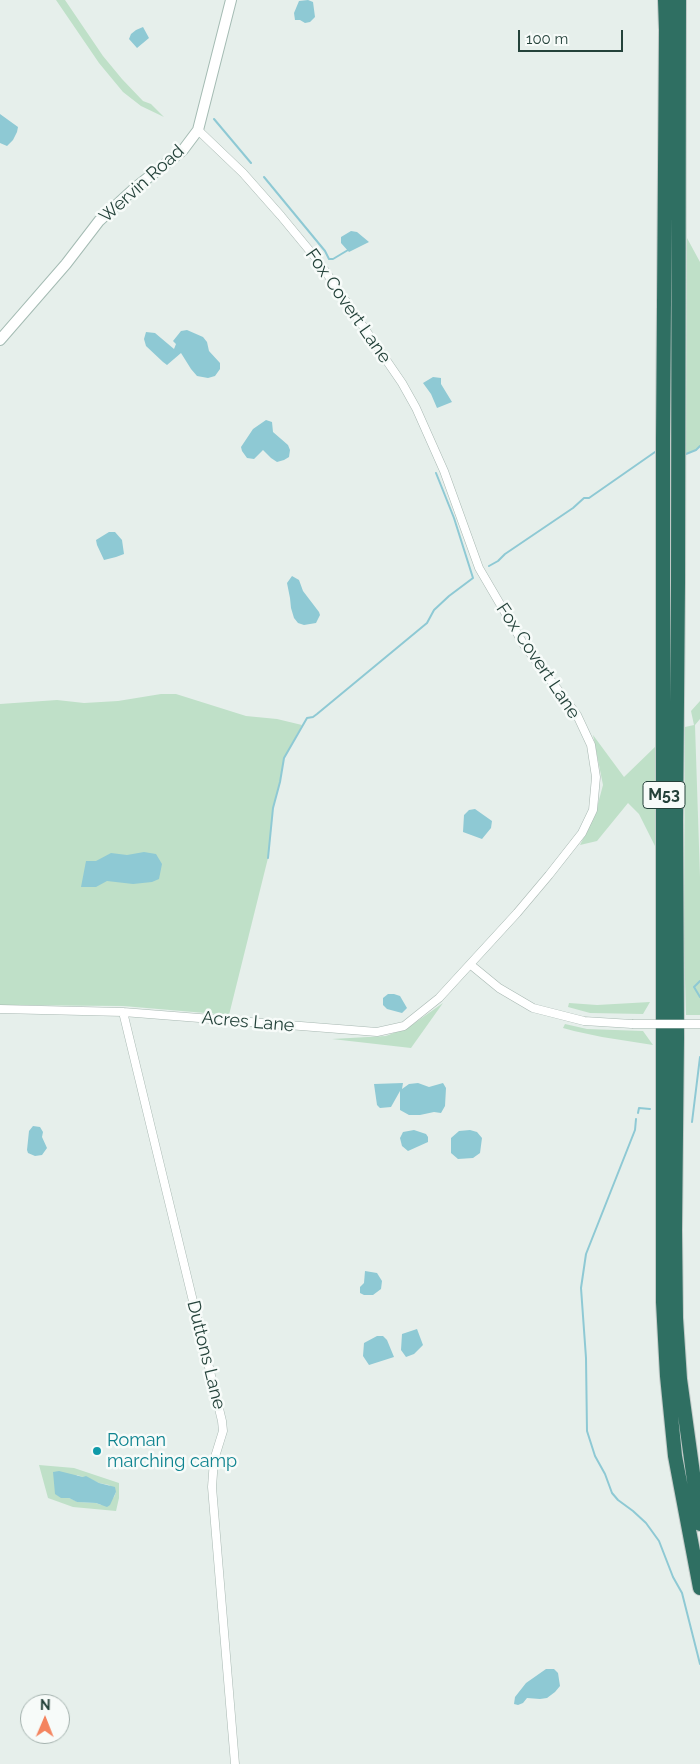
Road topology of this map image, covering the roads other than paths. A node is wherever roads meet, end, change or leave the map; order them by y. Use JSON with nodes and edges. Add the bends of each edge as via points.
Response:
{"nodes":[{"id":1,"x":231,"y":0,"type":"edge"},
{"id":2,"x":664,"y":0,"type":"edge"},
{"id":3,"x":679,"y":0,"type":"edge"},
{"id":4,"x":198,"y":130,"type":"junction"},
{"id":5,"x":0,"y":340,"type":"edge"},
{"id":6,"x":471,"y":965,"type":"junction"},
{"id":7,"x":0,"y":1008,"type":"edge"},
{"id":8,"x":123,"y":1012,"type":"junction"},
{"id":9,"x":700,"y":1024,"type":"edge"},
{"id":10,"x":700,"y":1524,"type":"edge"},
{"id":11,"x":700,"y":1588,"type":"edge"},
{"id":12,"x":235,"y":1764,"type":"edge"}],
"edges":[{"from":1,"to":4,"type":"street","name":"Wervin Road"},
{"from":2,"to":11,"type":"highway","number":"M53","via":[[663,1302],[675,1456]]},
{"from":3,"to":10,"type":"highway","number":"M53","via":[[676,1318],[680,1379]]},
{"from":4,"to":5,"type":"street","name":"Wervin Road","via":[[183,150],[99,222]]},
{"from":4,"to":6,"type":"street","name":"Fox Covert Lane","via":[[242,173],[319,262],[402,383],[444,471],[478,568],[524,645],[577,715],[591,745],[596,777],[594,810],[582,833]]},
{"from":6,"to":8,"type":"street","name":"Acres Lane","via":[[439,998],[404,1026],[377,1032]]},
{"from":6,"to":9,"type":"street","bridge":true,"via":[[499,988],[533,1008],[584,1021]]},
{"from":7,"to":8,"type":"street","name":"Acres Lane"},
{"from":8,"to":12,"type":"street","name":"Duttons Lane","via":[[222,1421],[212,1488]]}]}
